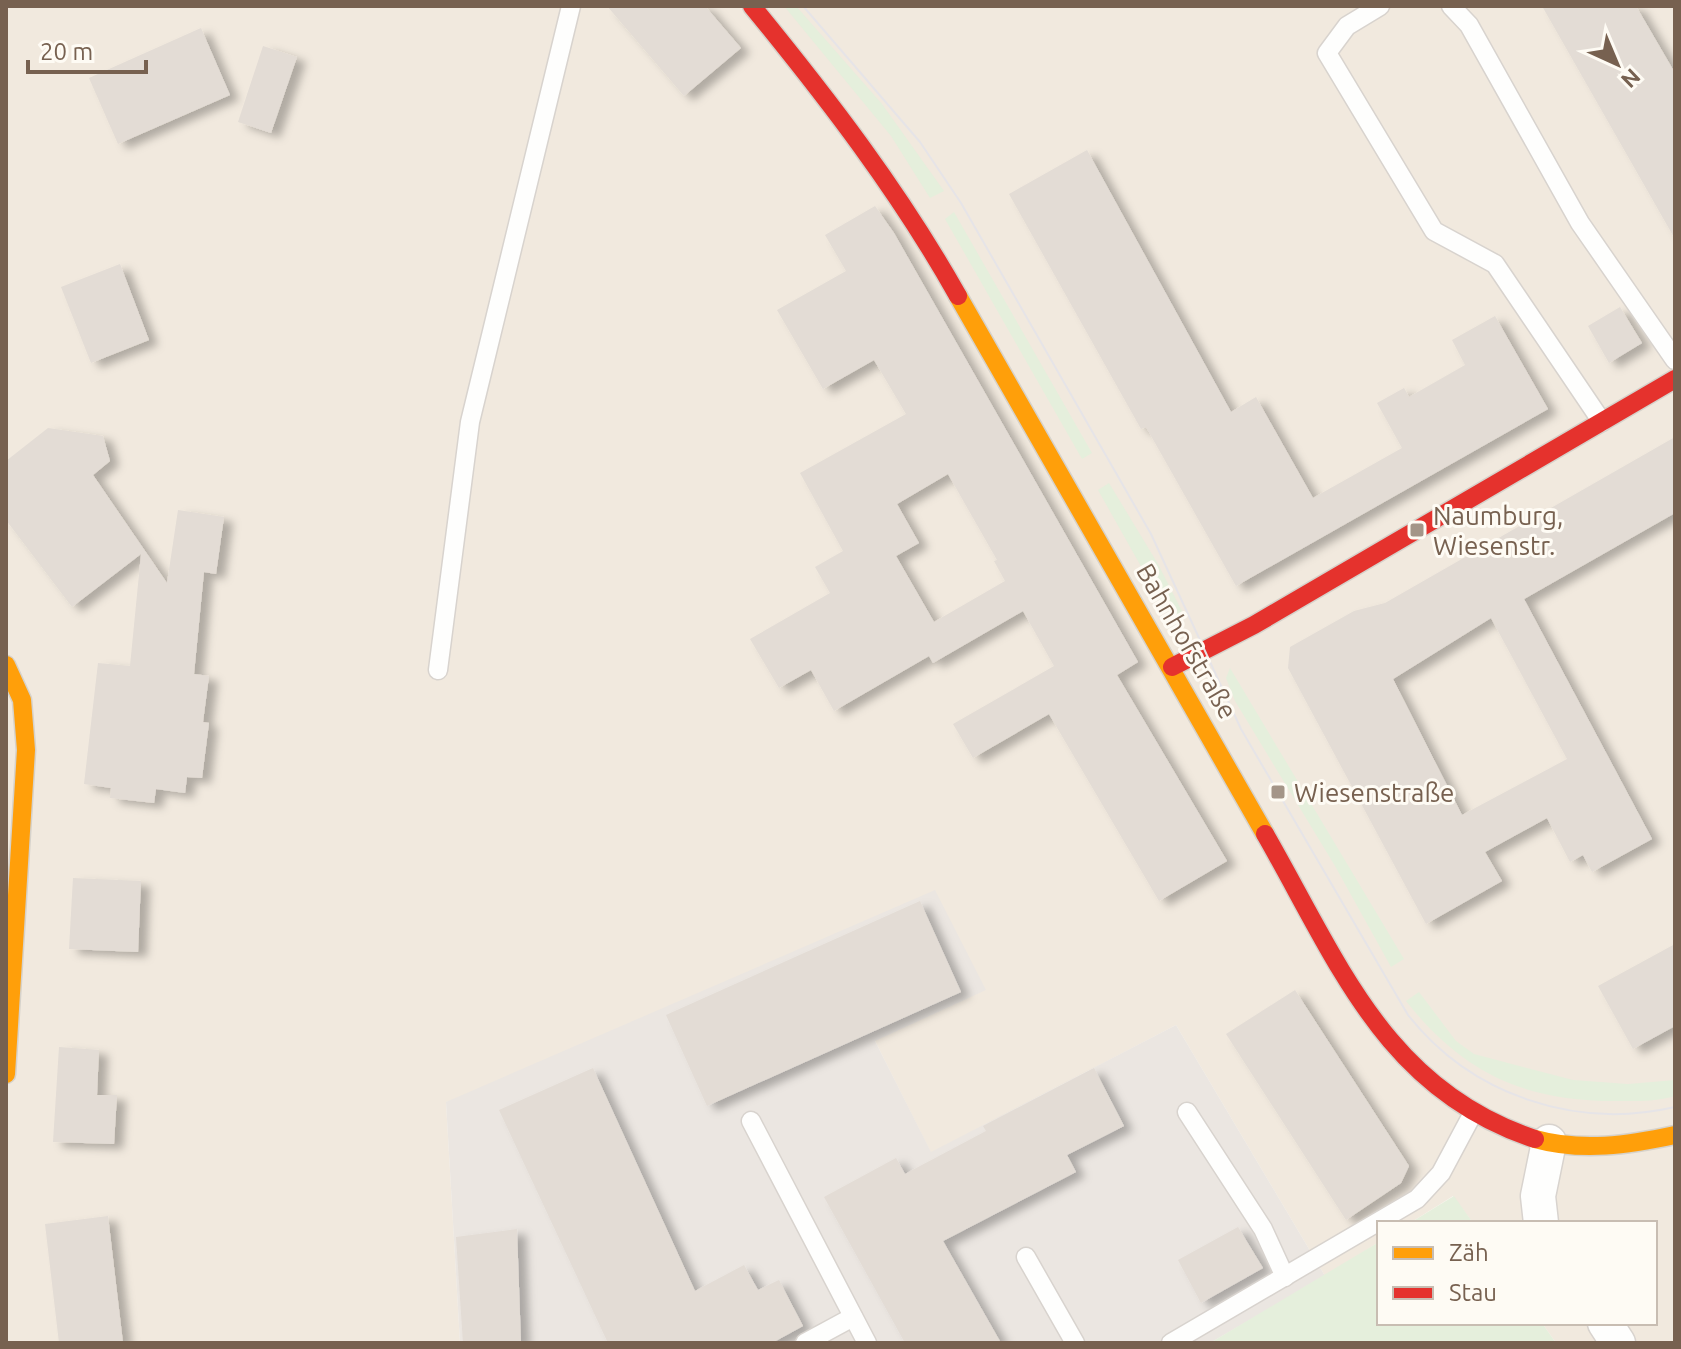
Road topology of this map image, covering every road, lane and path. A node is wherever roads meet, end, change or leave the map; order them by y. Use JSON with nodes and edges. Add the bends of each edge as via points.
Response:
{"nodes":[{"id":1,"x":571,"y":6,"type":"edge"},
{"id":2,"x":752,"y":6,"type":"edge"},
{"id":3,"x":1380,"y":6,"type":"edge"},
{"id":4,"x":1451,"y":6,"type":"edge"},
{"id":5,"x":1675,"y":360,"type":"edge"},
{"id":6,"x":1675,"y":379,"type":"edge"},
{"id":7,"x":1602,"y":422,"type":"junction"},
{"id":8,"x":6,"y":665,"type":"edge"},
{"id":9,"x":1172,"y":667,"type":"junction"},
{"id":10,"x":438,"y":670,"type":"dead end"},
{"id":11,"x":12,"y":845,"type":"edge"},
{"id":12,"x":6,"y":1074,"type":"edge"},
{"id":13,"x":1187,"y":1112,"type":"dead end"},
{"id":14,"x":1472,"y":1115,"type":"junction"},
{"id":15,"x":751,"y":1121,"type":"dead end"},
{"id":16,"x":1675,"y":1135,"type":"edge"},
{"id":17,"x":1549,"y":1142,"type":"junction"},
{"id":18,"x":1380,"y":1221,"type":"edge"},
{"id":19,"x":1541,"y":1221,"type":"edge"},
{"id":20,"x":1377,"y":1223,"type":"edge"},
{"id":21,"x":1026,"y":1257,"type":"dead end"},
{"id":22,"x":1285,"y":1277,"type":"junction"},
{"id":23,"x":853,"y":1317,"type":"junction"},
{"id":24,"x":1606,"y":1325,"type":"edge"},
{"id":25,"x":805,"y":1343,"type":"edge"},
{"id":26,"x":867,"y":1343,"type":"edge"},
{"id":27,"x":1075,"y":1343,"type":"edge"},
{"id":28,"x":1171,"y":1343,"type":"edge"},
{"id":29,"x":1618,"y":1343,"type":"edge"}],
"edges":[{"from":1,"to":10,"type":"lane","via":[[470,422]]},
{"from":2,"to":9,"type":"street","name":"Bahnhofstraße","via":[[843,118],[915,220]]},
{"from":3,"to":7,"type":"lane","via":[[1347,26],[1327,53],[1434,231],[1495,264]]},
{"from":4,"to":5,"type":"lane","via":[[1469,25],[1580,223]]},
{"from":6,"to":7,"type":"street"},
{"from":7,"to":9,"type":"street","via":[[1254,625]]},
{"from":8,"to":11,"type":"street","via":[[22,700],[26,750]]},
{"from":9,"to":14,"type":"street","name":"Bahnhofstraße","via":[[1366,1011],[1415,1074]]},
{"from":11,"to":12,"type":"street"},
{"from":13,"to":22,"type":"lane","via":[[1249,1205]]},
{"from":14,"to":17,"type":"street","name":"Bahnhofstraße"},
{"from":14,"to":18,"type":"lane","via":[[1441,1173],[1417,1199]]},
{"from":15,"to":23,"type":"lane"},
{"from":16,"to":17,"type":"street","name":"Bahnhofstraße","via":[[1601,1148]]},
{"from":17,"to":19,"type":"street","via":[[1538,1196]]},
{"from":20,"to":22,"type":"lane"},
{"from":21,"to":27,"type":"lane"},
{"from":22,"to":28,"type":"lane"},
{"from":23,"to":25,"type":"lane"},
{"from":23,"to":26,"type":"lane"},
{"from":24,"to":29,"type":"street"}]}
